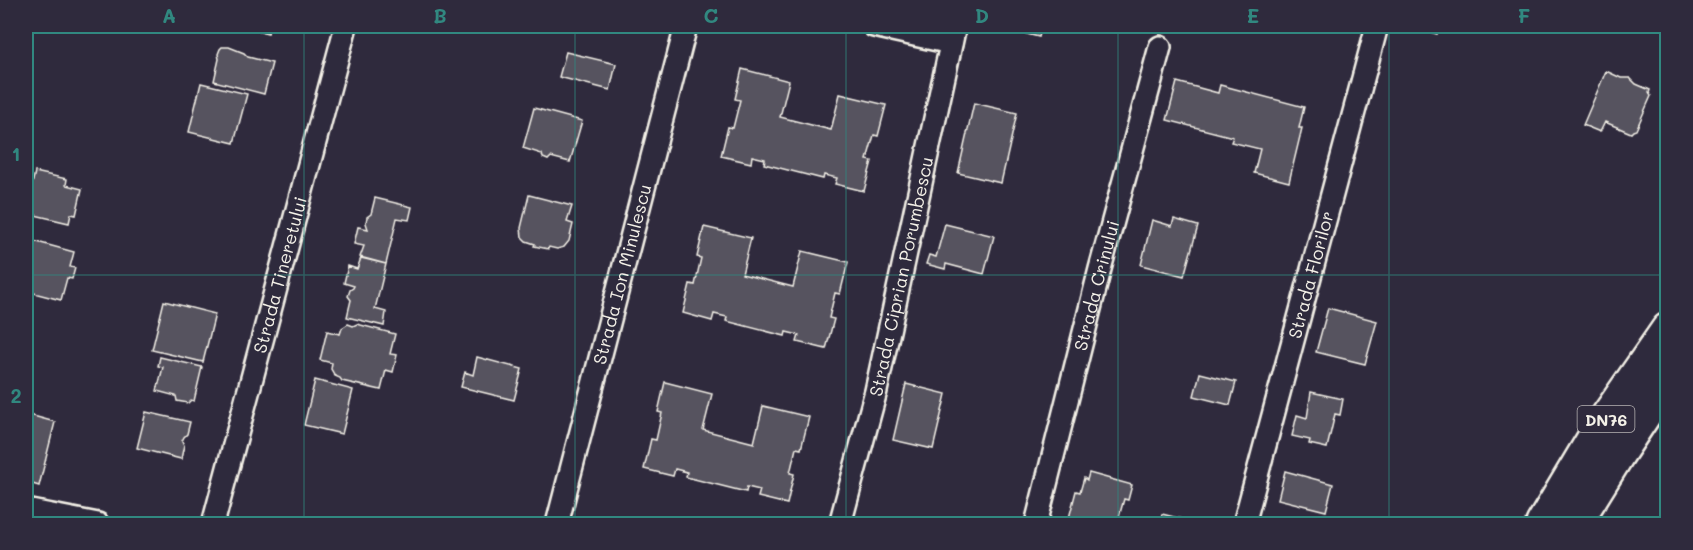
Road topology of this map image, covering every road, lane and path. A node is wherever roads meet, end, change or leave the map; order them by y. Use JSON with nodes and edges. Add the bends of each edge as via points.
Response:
{"nodes":[{"id":1,"x":346,"y":26,"type":"edge"},
{"id":2,"x":687,"y":26,"type":"edge"},
{"id":3,"x":874,"y":26,"type":"edge"},
{"id":4,"x":1377,"y":26,"type":"edge"},
{"id":5,"x":953,"y":34,"type":"edge"},
{"id":6,"x":1160,"y":47,"type":"dead end"},
{"id":7,"x":1668,"y":330,"type":"edge"},
{"id":8,"x":1668,"y":378,"type":"edge"},
{"id":9,"x":26,"y":510,"type":"edge"},
{"id":10,"x":98,"y":525,"type":"edge"},
{"id":11,"x":213,"y":525,"type":"edge"},
{"id":12,"x":557,"y":525,"type":"edge"},
{"id":13,"x":840,"y":525,"type":"edge"},
{"id":14,"x":1036,"y":525,"type":"edge"},
{"id":15,"x":1244,"y":525,"type":"edge"},
{"id":16,"x":1542,"y":525,"type":"edge"},
{"id":17,"x":1574,"y":525,"type":"edge"}],
"edges":[{"from":1,"to":11,"type":"street","name":"Strada Tineretului"},
{"from":2,"to":12,"type":"street","name":"Strada Ion Minulescu"},
{"from":3,"to":5,"type":"street"},
{"from":4,"to":15,"type":"street","name":"Strada Florilor"},
{"from":5,"to":13,"type":"street","name":"Strada Ciprian Porumbescu","via":[[876,391]]},
{"from":6,"to":14,"type":"street","name":"Strada Crinului"},
{"from":7,"to":16,"type":"main road","number":"DN76","via":[[1604,422]]},
{"from":8,"to":17,"type":"main road","number":"DN76"},
{"from":9,"to":10,"type":"street"}]}
